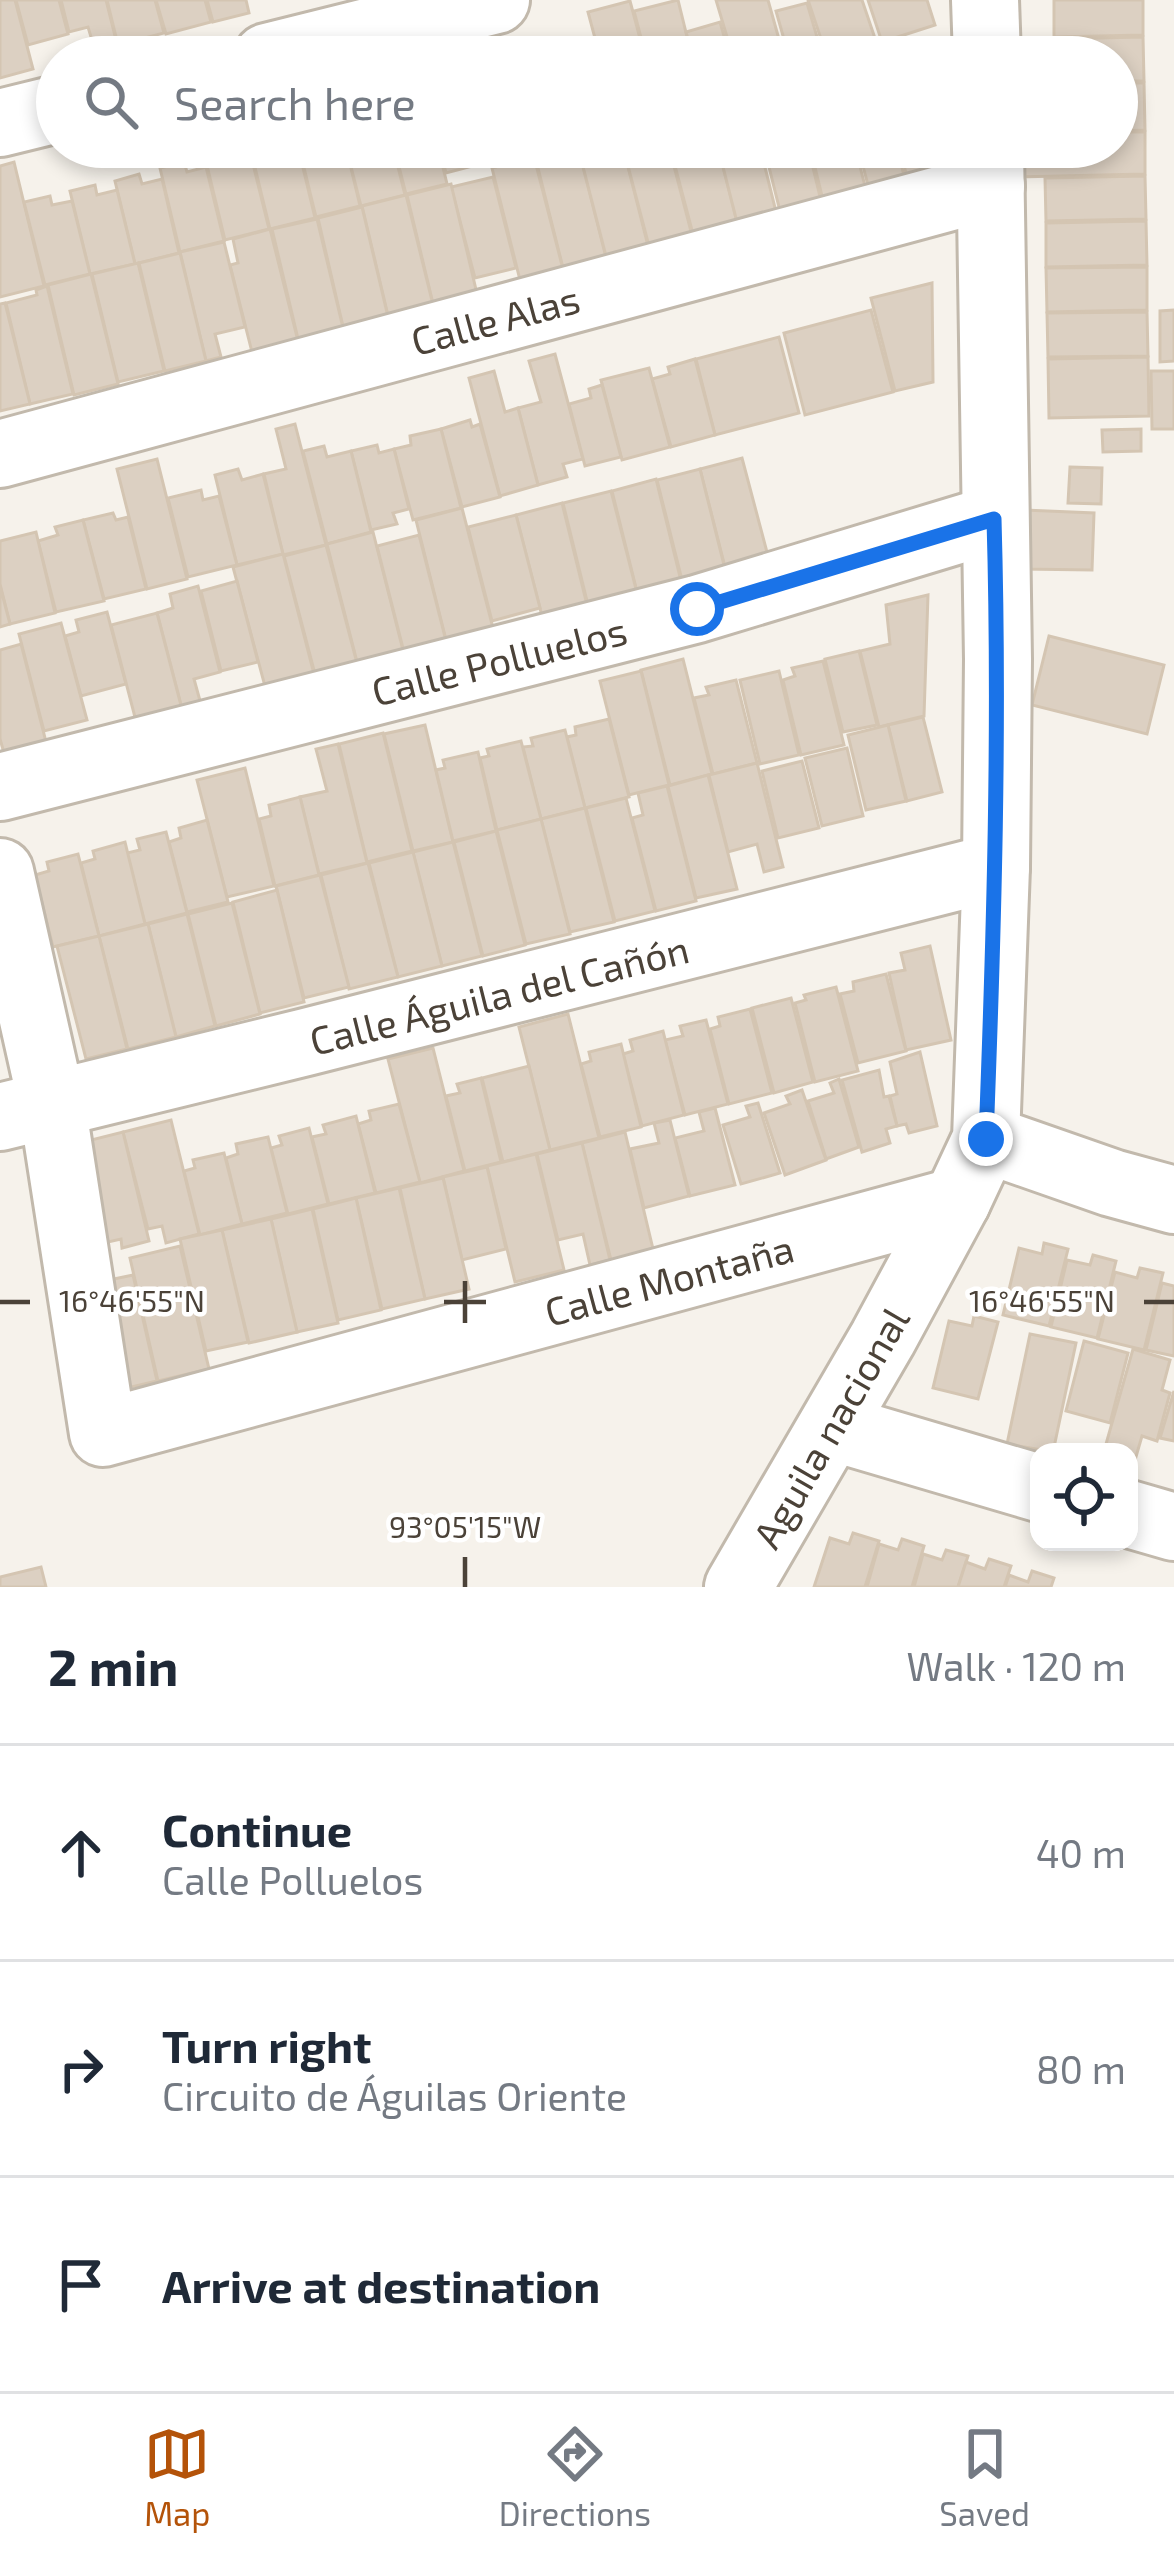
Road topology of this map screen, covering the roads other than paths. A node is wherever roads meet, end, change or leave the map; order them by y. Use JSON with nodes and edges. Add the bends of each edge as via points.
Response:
{"nodes":[{"id":1,"x":496,"y":0,"type":"edge"},
{"id":2,"x":985,"y":0,"type":"edge"},
{"id":3,"x":351,"y":36,"type":"edge"},
{"id":4,"x":986,"y":36,"type":"edge"},
{"id":5,"x":36,"y":114,"type":"edge"},
{"id":6,"x":0,"y":123,"type":"edge"},
{"id":7,"x":984,"y":168,"type":"edge"},
{"id":8,"x":991,"y":168,"type":"edge"},
{"id":9,"x":0,"y":454,"type":"edge"},
{"id":10,"x":994,"y":519,"type":"junction"},
{"id":11,"x":0,"y":787,"type":"edge"},
{"id":12,"x":996,"y":867,"type":"junction"},
{"id":13,"x":0,"y":872,"type":"edge"},
{"id":14,"x":26,"y":1110,"type":"edge"},
{"id":15,"x":986,"y":1139,"type":"junction"},
{"id":16,"x":1174,"y":1200,"type":"edge"},
{"id":17,"x":957,"y":1201,"type":"junction"},
{"id":18,"x":832,"y":1427,"type":"junction"},
{"id":19,"x":1030,"y":1485,"type":"edge"},
{"id":20,"x":1138,"y":1517,"type":"edge"},
{"id":21,"x":1174,"y":1527,"type":"edge"},
{"id":22,"x":738,"y":1587,"type":"edge"}],
"edges":[{"from":1,"to":3,"type":"street"},
{"from":2,"to":4,"type":"street"},
{"from":5,"to":6,"type":"street"},
{"from":7,"to":9,"type":"street","name":"Calle Alas"},
{"from":8,"to":10,"type":"street"},
{"from":10,"to":11,"type":"street","name":"Calle Polluelos","via":[[697,609]]},
{"from":10,"to":12,"type":"street"},
{"from":12,"to":14,"type":"street","name":"Calle Águila del Cañón"},
{"from":12,"to":15,"type":"street"},
{"from":13,"to":14,"type":"street"},
{"from":14,"to":17,"type":"street","name":"Calle Montaña","via":[[103,1433]]},
{"from":15,"to":16,"type":"street"},
{"from":15,"to":17,"type":"street","name":"Aguila nacional"},
{"from":17,"to":18,"type":"street","name":"Aguila nacional"},
{"from":18,"to":19,"type":"street"},
{"from":18,"to":22,"type":"street","name":"Aguila nacional"},
{"from":20,"to":21,"type":"street"}]}
